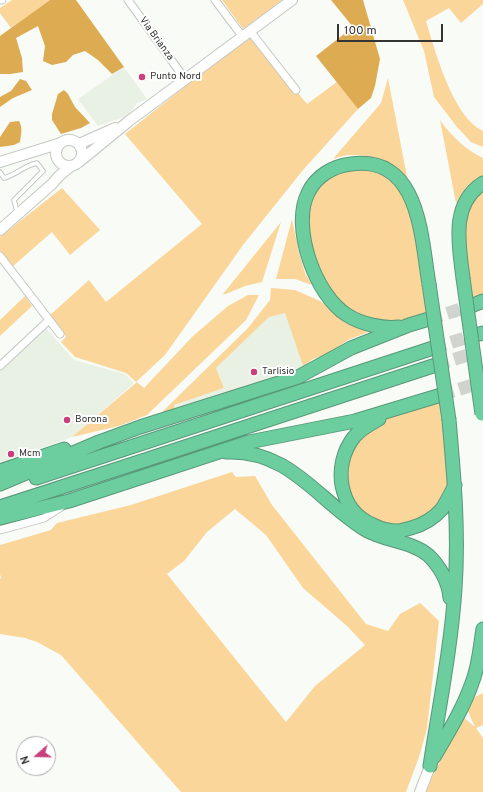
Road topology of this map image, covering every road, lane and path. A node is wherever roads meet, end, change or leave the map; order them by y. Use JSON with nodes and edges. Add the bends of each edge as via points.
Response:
{"nodes":[{"id":1,"x":128,"y":0,"type":"edge"},
{"id":2,"x":215,"y":0,"type":"edge"},
{"id":3,"x":291,"y":1,"type":"edge"},
{"id":4,"x":246,"y":33,"type":"junction"},
{"id":5,"x":185,"y":79,"type":"junction"},
{"id":6,"x":296,"y":90,"type":"dead end"},
{"id":7,"x":129,"y":121,"type":"junction"},
{"id":8,"x":61,"y":143,"type":"junction"},
{"id":9,"x":79,"y":144,"type":"junction"},
{"id":10,"x":41,"y":150,"type":"junction"},
{"id":11,"x":58,"y":160,"type":"junction"},
{"id":12,"x":0,"y":162,"type":"edge"},
{"id":13,"x":75,"y":164,"type":"junction"},
{"id":14,"x":0,"y":172,"type":"edge"},
{"id":15,"x":59,"y":176,"type":"junction"},
{"id":16,"x":483,"y":183,"type":"edge"},
{"id":17,"x":17,"y":215,"type":"junction"},
{"id":18,"x":0,"y":230,"type":"edge"},
{"id":19,"x":0,"y":256,"type":"edge"},
{"id":20,"x":429,"y":319,"type":"tunnel mouth"},
{"id":21,"x":49,"y":320,"type":"junction"},
{"id":22,"x":409,"y":325,"type":"junction"},
{"id":23,"x":60,"y":334,"type":"dead end"},
{"id":24,"x":433,"y":348,"type":"tunnel mouth"},
{"id":25,"x":436,"y":365,"type":"tunnel mouth"},
{"id":26,"x":0,"y":366,"type":"edge"},
{"id":27,"x":441,"y":395,"type":"tunnel mouth"},
{"id":28,"x":412,"y":405,"type":"junction"},
{"id":29,"x":483,"y":418,"type":"edge"},
{"id":30,"x":98,"y":442,"type":"junction"},
{"id":31,"x":214,"y":453,"type":"junction"},
{"id":32,"x":0,"y":471,"type":"edge"},
{"id":33,"x":0,"y":484,"type":"edge"},
{"id":34,"x":455,"y":484,"type":"junction"},
{"id":35,"x":0,"y":489,"type":"edge"},
{"id":36,"x":69,"y":501,"type":"junction"},
{"id":37,"x":0,"y":507,"type":"edge"},
{"id":38,"x":0,"y":518,"type":"edge"},
{"id":39,"x":0,"y":530,"type":"edge"},
{"id":40,"x":483,"y":629,"type":"edge"},
{"id":41,"x":450,"y":631,"type":"junction"},
{"id":42,"x":430,"y":766,"type":"junction"},
{"id":43,"x":420,"y":792,"type":"edge"}],
"edges":[{"from":1,"to":5,"type":"street","name":"Via Brianza"},
{"from":2,"to":4,"type":"street"},
{"from":3,"to":4,"type":"street"},
{"from":4,"to":5,"type":"street"},
{"from":4,"to":6,"type":"street"},
{"from":5,"to":7,"type":"street"},
{"from":7,"to":9,"type":"street"},
{"from":7,"to":13,"type":"street"},
{"from":8,"to":9,"type":"street","via":[[70,140]]},
{"from":8,"to":10,"type":"street"},
{"from":8,"to":11,"type":"street","via":[[56,151]]},
{"from":9,"to":13,"type":"street","via":[[82,153]]},
{"from":10,"to":11,"type":"street","via":[[49,151]]},
{"from":10,"to":12,"type":"street"},
{"from":11,"to":13,"type":"street","via":[[63,165]]},
{"from":11,"to":15,"type":"street"},
{"from":13,"to":15,"type":"street"},
{"from":14,"to":17,"type":"lane","via":[[4,178],[37,163],[43,171],[14,200]]},
{"from":15,"to":17,"type":"street"},
{"from":16,"to":29,"type":"highway","bridge":true,"via":[[464,203],[458,235]]},
{"from":17,"to":18,"type":"street"},
{"from":19,"to":21,"type":"street"},
{"from":20,"to":22,"type":"highway"},
{"from":21,"to":23,"type":"street"},
{"from":21,"to":26,"type":"street"},
{"from":22,"to":30,"type":"highway","via":[[351,348],[298,377]]},
{"from":22,"to":34,"type":"highway","bridge":true,"via":[[393,328],[364,323],[347,315],[332,303],[321,286],[312,266],[301,220],[307,194],[314,182],[334,168],[360,162],[375,165],[389,170],[400,179],[409,193],[418,218],[449,420]]},
{"from":24,"to":35,"type":"highway"},
{"from":25,"to":37,"type":"highway"},
{"from":27,"to":28,"type":"highway"},
{"from":28,"to":31,"type":"highway","via":[[355,421],[249,442]]},
{"from":28,"to":34,"type":"highway","via":[[367,426],[355,436],[346,449],[341,476],[342,490],[348,504],[368,523],[383,530],[399,531],[429,520],[441,510]]},
{"from":30,"to":32,"type":"highway","via":[[81,444]]},
{"from":30,"to":33,"type":"highway"},
{"from":31,"to":36,"type":"highway"},
{"from":31,"to":41,"type":"highway","via":[[236,452],[268,458],[299,476],[368,531],[427,554],[437,565],[450,594]]},
{"from":34,"to":41,"type":"highway","via":[[455,589]]},
{"from":36,"to":38,"type":"highway"},
{"from":36,"to":39,"type":"street","via":[[44,518]]},
{"from":40,"to":42,"type":"highway","via":[[473,682]]},
{"from":41,"to":42,"type":"highway"},
{"from":42,"to":43,"type":"street"}]}
